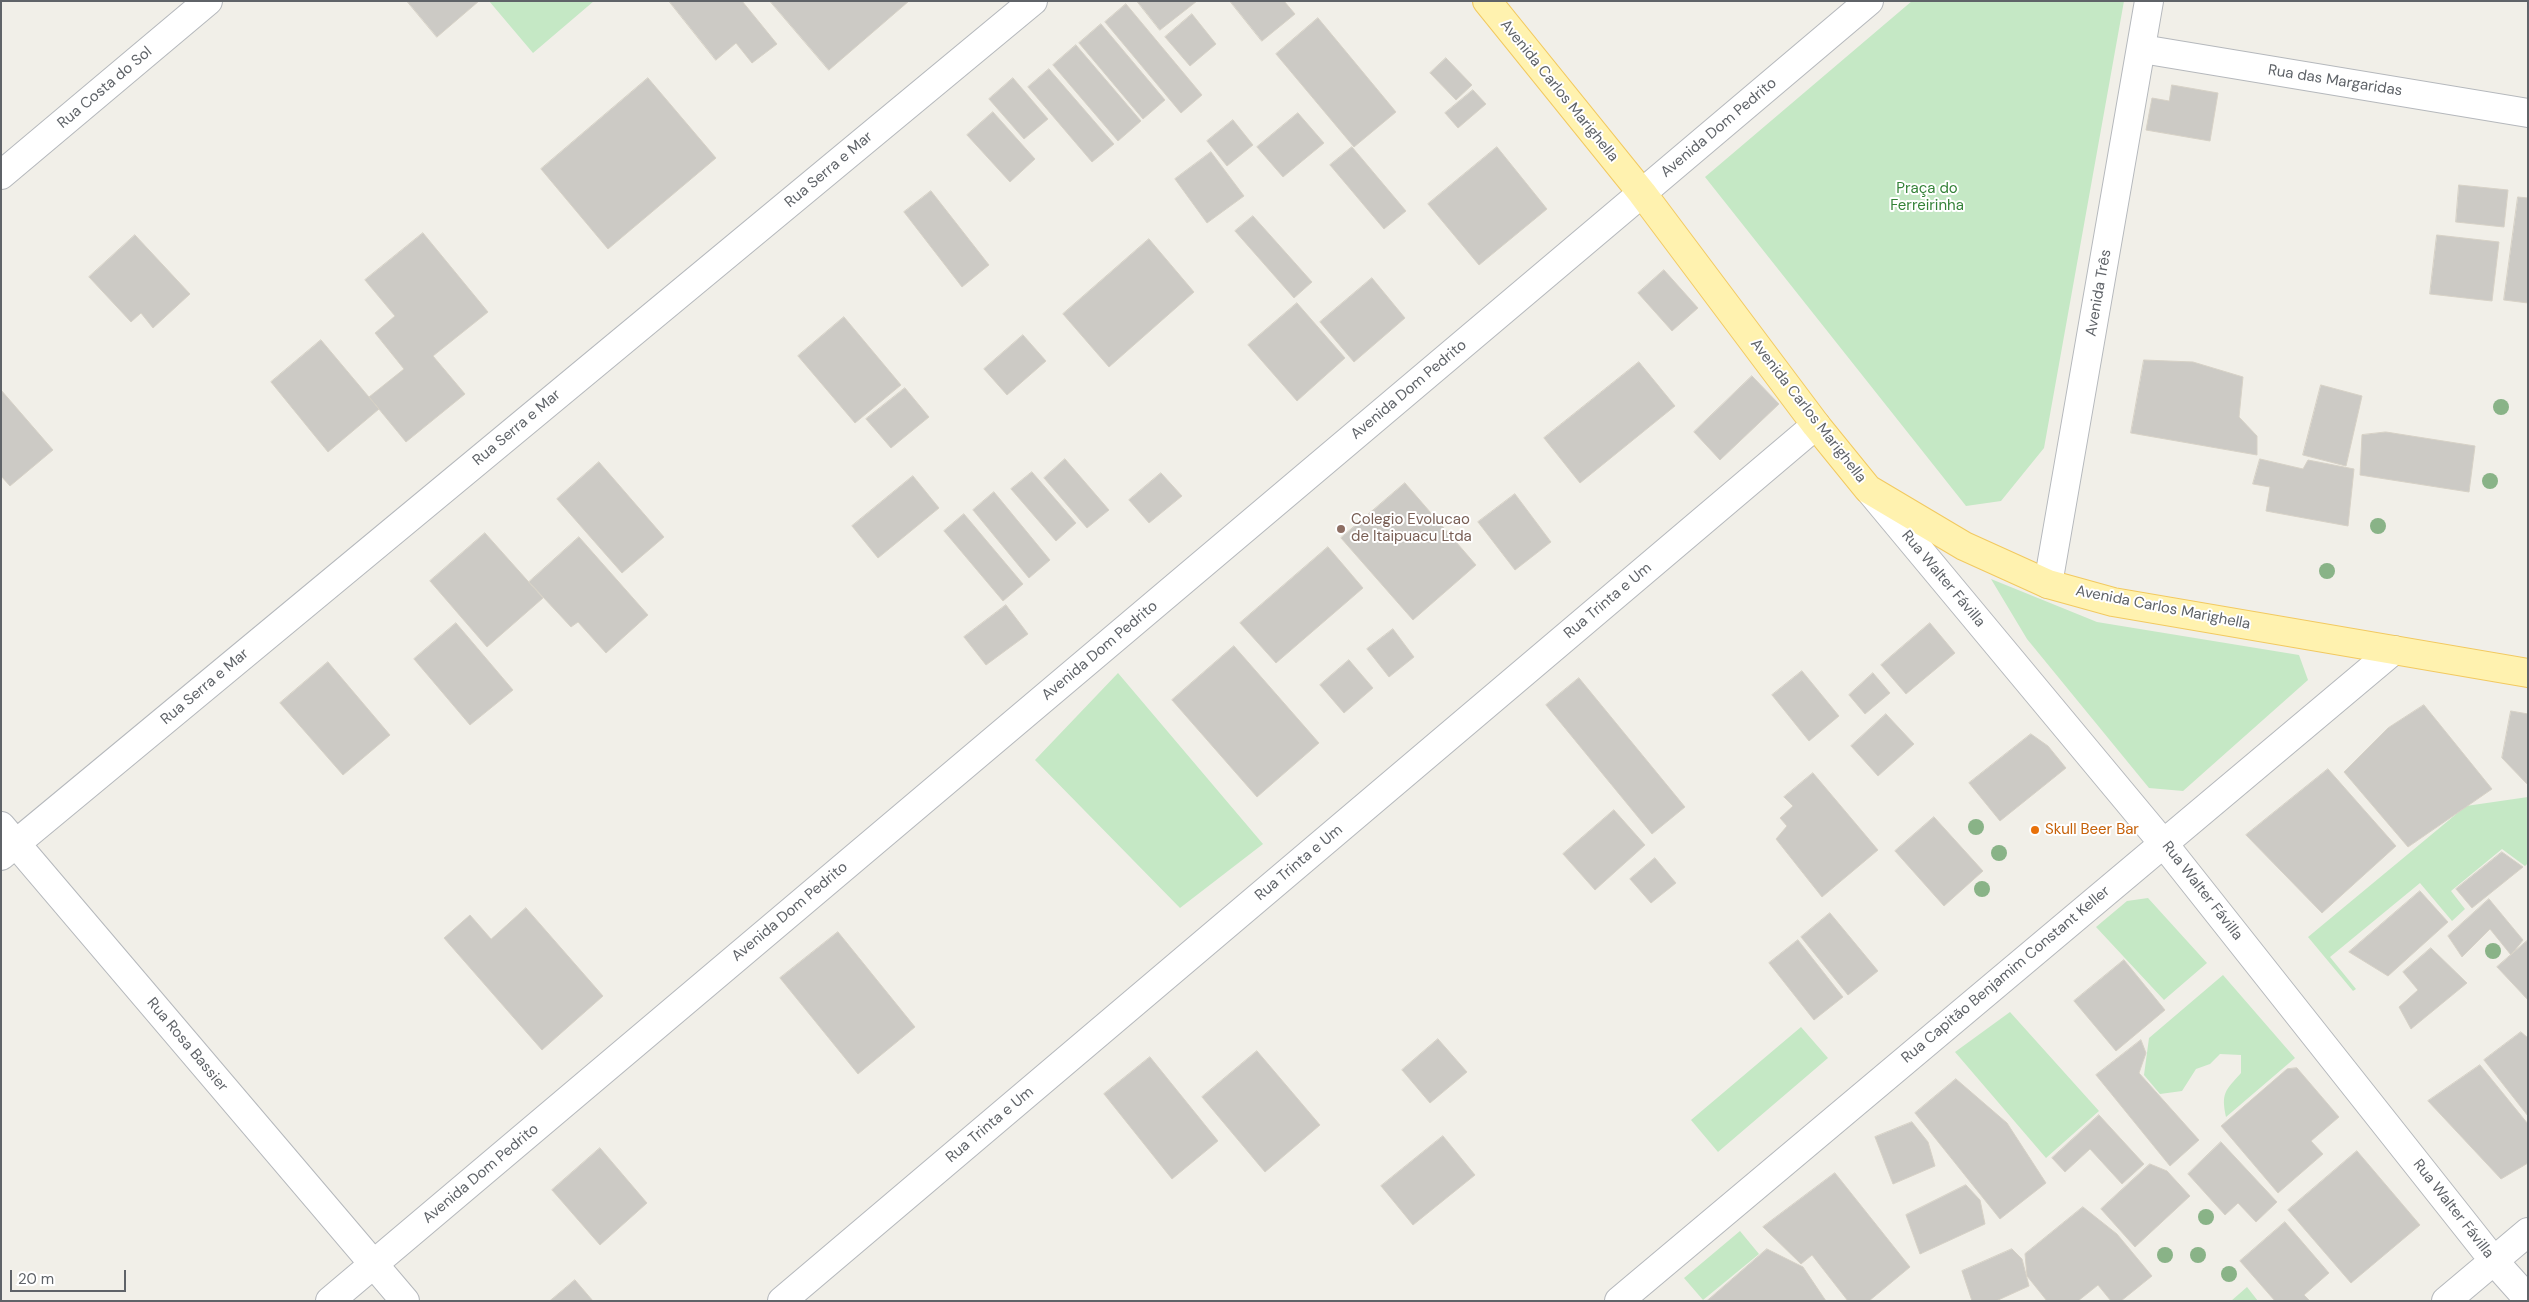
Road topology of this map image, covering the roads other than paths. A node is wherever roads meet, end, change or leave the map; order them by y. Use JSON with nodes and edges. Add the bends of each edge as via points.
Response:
{"nodes":[{"id":1,"x":208,"y":1,"type":"edge"},
{"id":2,"x":1033,"y":1,"type":"edge"},
{"id":3,"x":1487,"y":1,"type":"edge"},
{"id":4,"x":1869,"y":1,"type":"edge"},
{"id":5,"x":2150,"y":1,"type":"edge"},
{"id":6,"x":2142,"y":49,"type":"junction"},
{"id":7,"x":2528,"y":113,"type":"edge"},
{"id":8,"x":1,"y":175,"type":"edge"},
{"id":9,"x":1642,"y":193,"type":"junction"},
{"id":10,"x":1816,"y":425,"type":"junction"},
{"id":11,"x":1868,"y":489,"type":"junction"},
{"id":12,"x":2048,"y":584,"type":"junction"},
{"id":13,"x":2394,"y":650,"type":"junction"},
{"id":14,"x":2528,"y":673,"type":"edge"},
{"id":15,"x":6,"y":842,"type":"edge"},
{"id":16,"x":2163,"y":843,"type":"junction"},
{"id":17,"x":2528,"y":1232,"type":"edge"},
{"id":18,"x":2494,"y":1261,"type":"junction"},
{"id":19,"x":373,"y":1264,"type":"junction"},
{"id":20,"x":2528,"y":1299,"type":"edge"},
{"id":21,"x":330,"y":1301,"type":"edge"},
{"id":22,"x":405,"y":1301,"type":"edge"},
{"id":23,"x":782,"y":1301,"type":"edge"},
{"id":24,"x":1618,"y":1301,"type":"edge"},
{"id":25,"x":2446,"y":1301,"type":"edge"}],
"edges":[{"from":1,"to":8,"type":"street","name":"Rua Costa do Sol"},
{"from":2,"to":15,"type":"street","name":"Rua Serra e Mar"},
{"from":3,"to":9,"type":"main road","name":"Avenida Carlos Marighella"},
{"from":4,"to":9,"type":"street","name":"Avenida Dom Pedrito"},
{"from":5,"to":6,"type":"street","name":"Avenida Três"},
{"from":6,"to":7,"type":"street","name":"Rua das Margaridas"},
{"from":6,"to":12,"type":"street","name":"Avenida Três"},
{"from":9,"to":10,"type":"main road","name":"Avenida Carlos Marighella"},
{"from":9,"to":19,"type":"street","name":"Avenida Dom Pedrito"},
{"from":10,"to":11,"type":"main road","name":"Avenida Carlos Marighella"},
{"from":10,"to":23,"type":"street","name":"Rua Trinta e Um"},
{"from":11,"to":12,"type":"main road","name":"Avenida Carlos Marighella","via":[[1964,546]]},
{"from":11,"to":16,"type":"street","name":"Rua Walter Fávilla"},
{"from":12,"to":13,"type":"main road","name":"Avenida Carlos Marighella","via":[[2113,602]]},
{"from":13,"to":14,"type":"main road","name":"Avenida Carlos Marighella"},
{"from":13,"to":16,"type":"street","name":"Rua Capitão Benjamim Constant Keller"},
{"from":15,"to":19,"type":"street","name":"Rua Rosa Bassier"},
{"from":16,"to":18,"type":"street","name":"Rua Walter Fávilla"},
{"from":16,"to":24,"type":"street","name":"Rua Capitão Benjamim Constant Keller"},
{"from":17,"to":18,"type":"street"},
{"from":18,"to":20,"type":"street","name":"Rua Walter Fávilla"},
{"from":18,"to":25,"type":"street"},
{"from":19,"to":21,"type":"street","name":"Avenida Dom Pedrito"},
{"from":19,"to":22,"type":"street","name":"Rua Rosa Bassier"}]}
